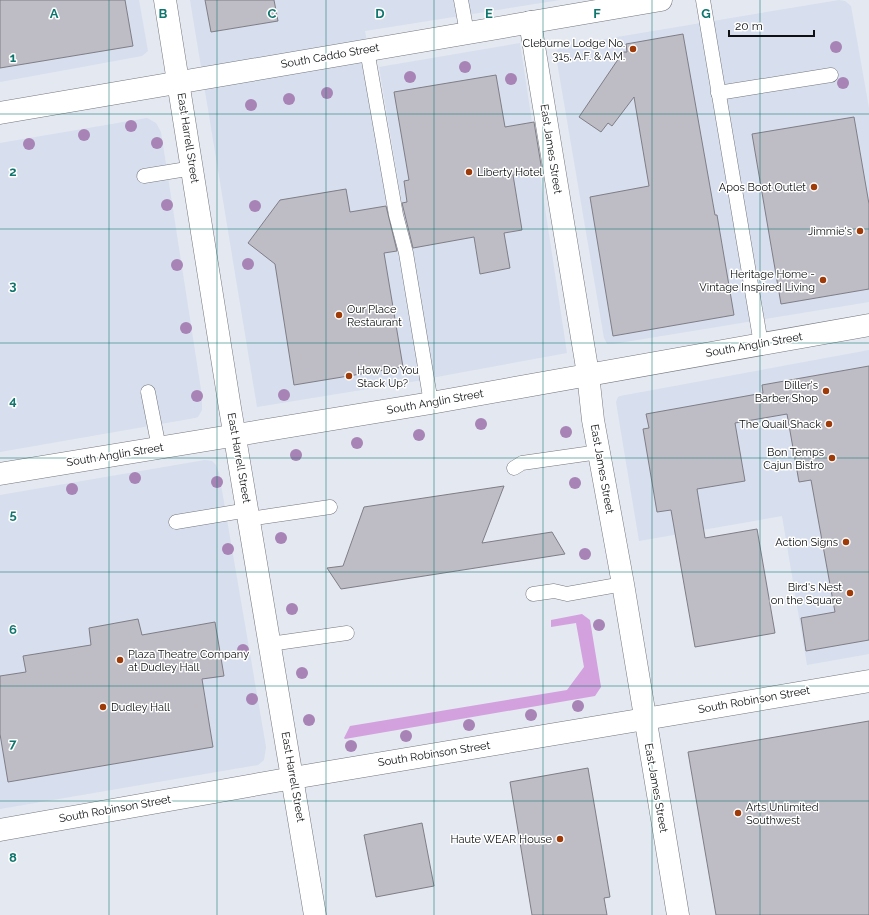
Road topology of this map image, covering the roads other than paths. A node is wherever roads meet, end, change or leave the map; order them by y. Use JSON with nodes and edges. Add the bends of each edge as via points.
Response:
{"nodes":[{"id":1,"x":165,"y":0,"type":"edge"},
{"id":2,"x":461,"y":0,"type":"edge"},
{"id":3,"x":661,"y":0,"type":"edge"},
{"id":4,"x":703,"y":0,"type":"edge"},
{"id":5,"x":530,"y":22,"type":"junction"},
{"id":6,"x":467,"y":33,"type":"junction"},
{"id":7,"x":367,"y":50,"type":"junction"},
{"id":8,"x":831,"y":75,"type":"dead end"},
{"id":9,"x":179,"y":83,"type":"junction"},
{"id":10,"x":718,"y":94,"type":"junction"},
{"id":11,"x":0,"y":113,"type":"edge"},
{"id":12,"x":192,"y":168,"type":"junction"},
{"id":13,"x":144,"y":176,"type":"dead end"},
{"id":14,"x":869,"y":325,"type":"edge"},
{"id":15,"x":761,"y":344,"type":"junction"},
{"id":16,"x":588,"y":374,"type":"junction"},
{"id":17,"x":148,"y":392,"type":"dead end"},
{"id":18,"x":432,"y":403,"type":"junction"},
{"id":19,"x":235,"y":435,"type":"junction"},
{"id":20,"x":159,"y":448,"type":"junction"},
{"id":21,"x":599,"y":452,"type":"junction"},
{"id":22,"x":514,"y":468,"type":"dead end"},
{"id":23,"x":0,"y":474,"type":"edge"},
{"id":24,"x":330,"y":507,"type":"dead end"},
{"id":25,"x":249,"y":515,"type":"junction"},
{"id":26,"x":176,"y":522,"type":"dead end"},
{"id":27,"x":623,"y":584,"type":"junction"},
{"id":28,"x":534,"y":594,"type":"dead end"},
{"id":29,"x":348,"y":633,"type":"dead end"},
{"id":30,"x":270,"y":644,"type":"junction"},
{"id":31,"x":869,"y":681,"type":"edge"},
{"id":32,"x":645,"y":720,"type":"junction"},
{"id":33,"x":293,"y":778,"type":"junction"},
{"id":34,"x":0,"y":830,"type":"edge"},
{"id":35,"x":316,"y":915,"type":"edge"},
{"id":36,"x":678,"y":915,"type":"edge"}],
"edges":[{"from":1,"to":9,"type":"street","name":"East Harrell Street"},
{"from":2,"to":6,"type":"lane"},
{"from":3,"to":5,"type":"street","name":"South Caddo Street"},
{"from":4,"to":10,"type":"lane"},
{"from":5,"to":6,"type":"street","name":"South Caddo Street"},
{"from":5,"to":16,"type":"street","name":"East James Street"},
{"from":6,"to":7,"type":"street","name":"South Caddo Street"},
{"from":7,"to":9,"type":"street","name":"South Caddo Street"},
{"from":7,"to":18,"type":"lane"},
{"from":8,"to":10,"type":"lane"},
{"from":9,"to":11,"type":"street","name":"South Caddo Street"},
{"from":9,"to":12,"type":"street","name":"East Harrell Street"},
{"from":10,"to":15,"type":"lane"},
{"from":12,"to":13,"type":"lane"},
{"from":12,"to":19,"type":"street","name":"East Harrell Street"},
{"from":14,"to":15,"type":"street","name":"South Anglin Street"},
{"from":15,"to":16,"type":"street","name":"South Anglin Street"},
{"from":16,"to":18,"type":"street","name":"South Anglin Street"},
{"from":16,"to":21,"type":"street","name":"East James Street"},
{"from":17,"to":20,"type":"lane"},
{"from":18,"to":19,"type":"street","name":"South Anglin Street"},
{"from":19,"to":20,"type":"street","name":"South Anglin Street"},
{"from":19,"to":25,"type":"street","name":"East Harrell Street"},
{"from":20,"to":23,"type":"street","name":"South Anglin Street"},
{"from":21,"to":22,"type":"lane","via":[[522,463]]},
{"from":21,"to":27,"type":"street","name":"East James Street"},
{"from":24,"to":25,"type":"lane"},
{"from":25,"to":26,"type":"lane"},
{"from":25,"to":30,"type":"street","name":"East Harrell Street"},
{"from":27,"to":28,"type":"lane","via":[[567,594],[554,591]]},
{"from":27,"to":32,"type":"street","name":"East James Street"},
{"from":29,"to":30,"type":"lane"},
{"from":30,"to":33,"type":"street","name":"East Harrell Street"},
{"from":31,"to":32,"type":"street","name":"South Robinson Street"},
{"from":32,"to":33,"type":"street","name":"South Robinson Street"},
{"from":32,"to":36,"type":"street","name":"East James Street"},
{"from":33,"to":34,"type":"street","name":"South Robinson Street"},
{"from":33,"to":35,"type":"street","name":"East Harrell Street"}]}
